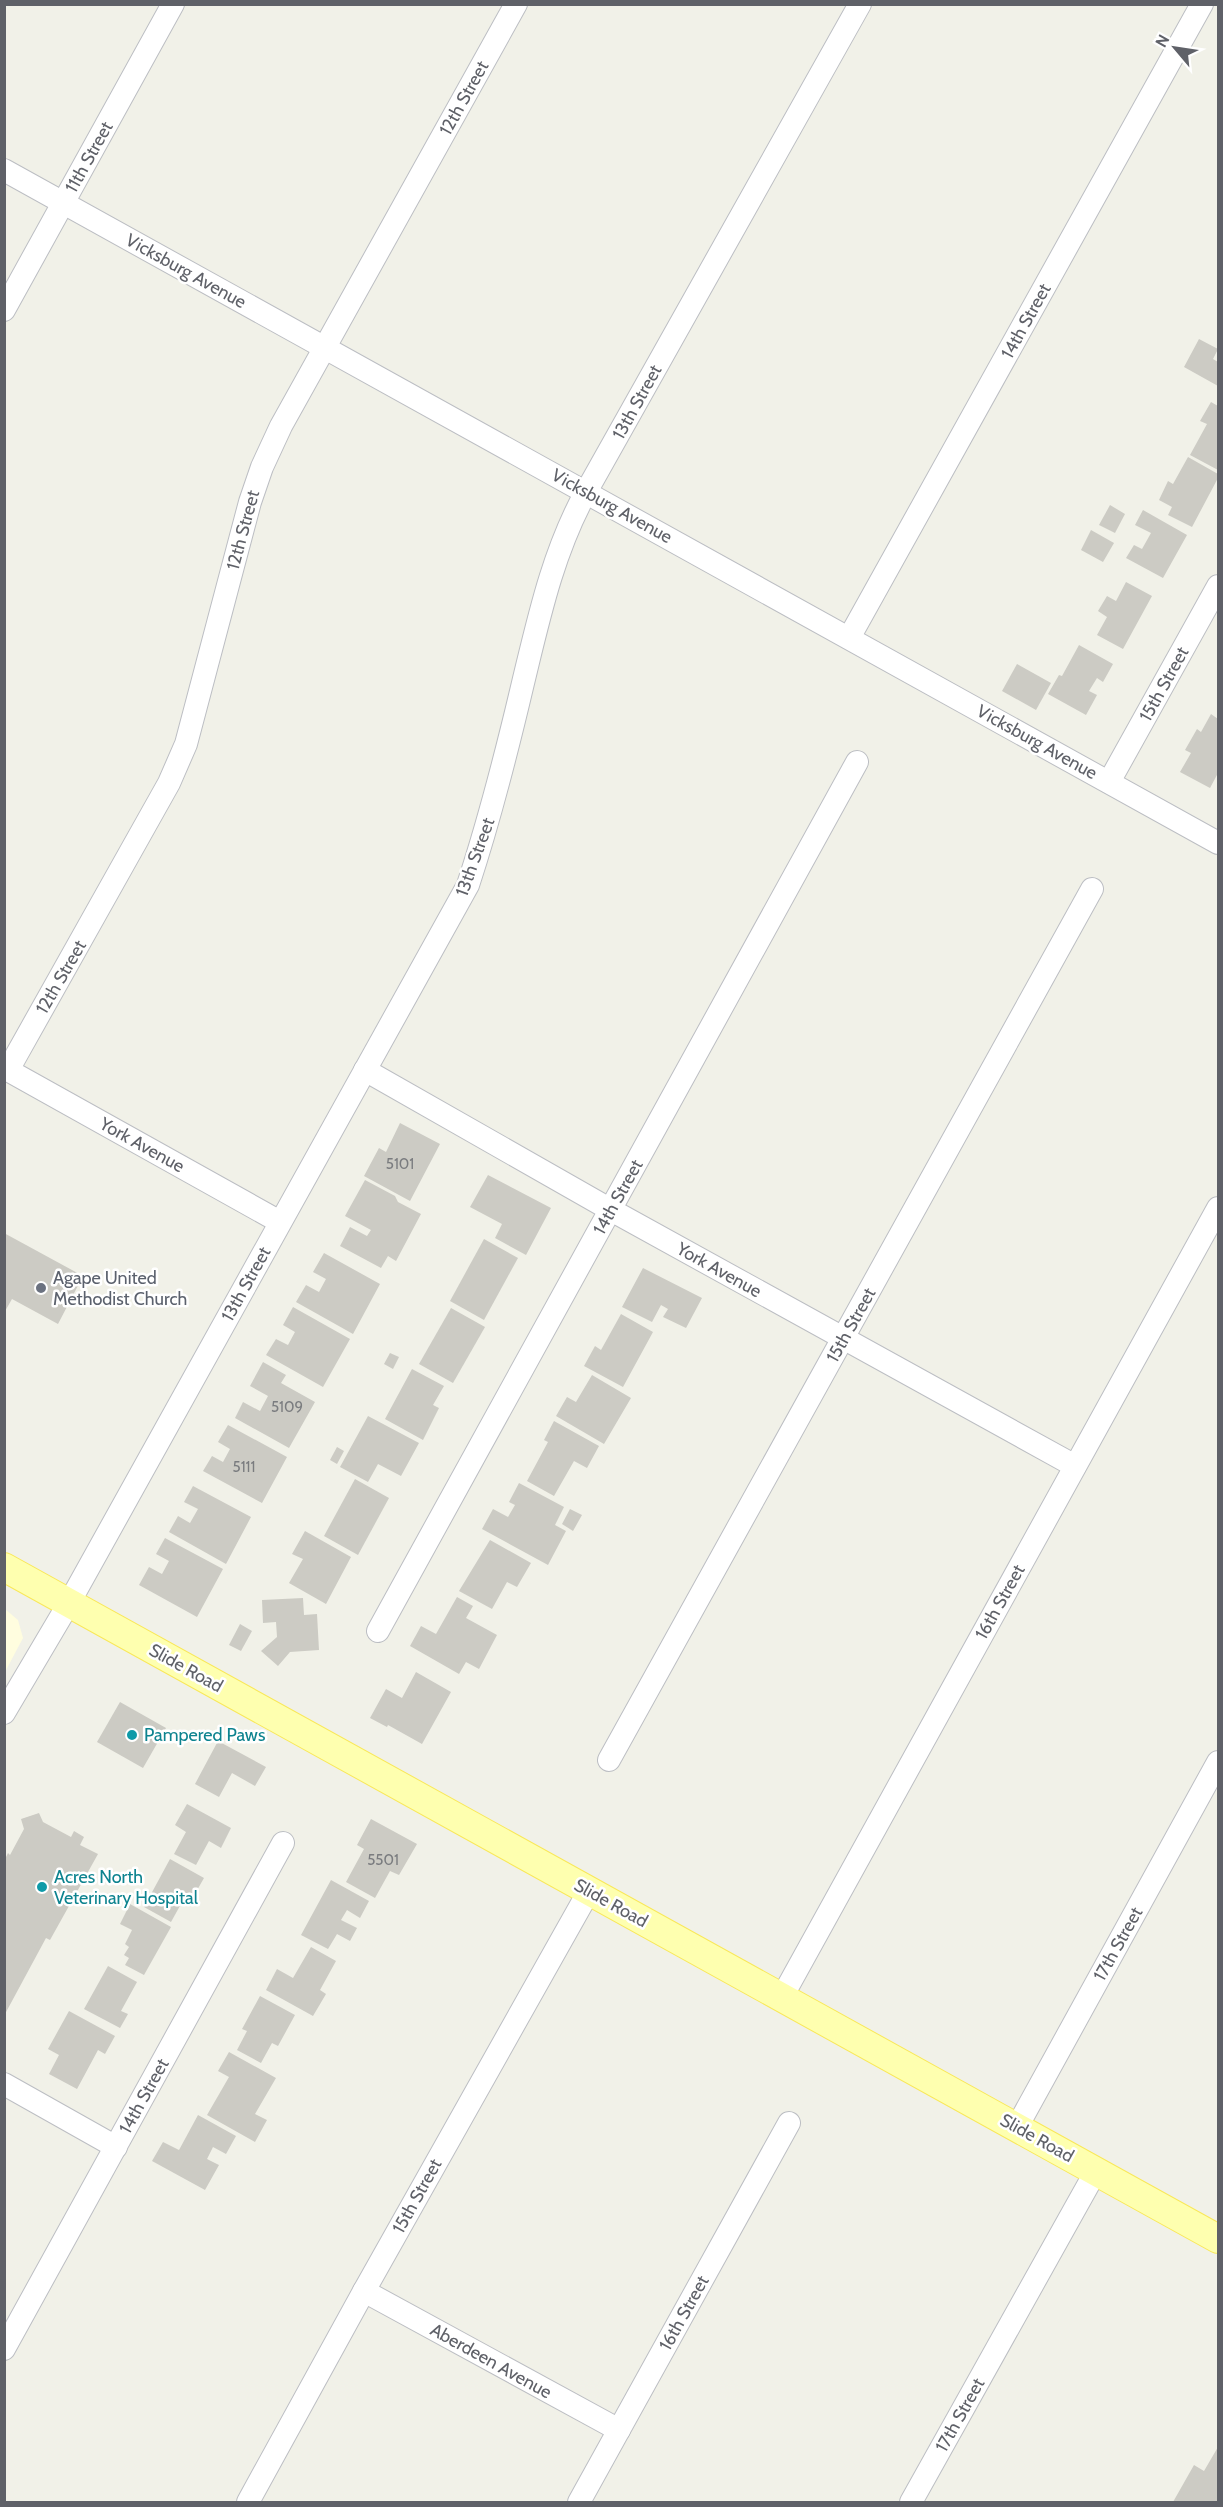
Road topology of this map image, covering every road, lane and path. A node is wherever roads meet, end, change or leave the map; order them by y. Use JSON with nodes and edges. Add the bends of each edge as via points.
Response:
{"nodes":[{"id":1,"x":174,"y":4,"type":"edge"},
{"id":2,"x":516,"y":4,"type":"edge"},
{"id":3,"x":860,"y":4,"type":"edge"},
{"id":4,"x":1202,"y":4,"type":"edge"},
{"id":5,"x":4,"y":170,"type":"edge"},
{"id":6,"x":63,"y":203,"type":"junction"},
{"id":7,"x":4,"y":310,"type":"edge"},
{"id":8,"x":325,"y":348,"type":"junction"},
{"id":9,"x":586,"y":492,"type":"junction"},
{"id":10,"x":1218,"y":586,"type":"edge"},
{"id":11,"x":849,"y":638,"type":"junction"},
{"id":12,"x":857,"y":762,"type":"dead end"},
{"id":13,"x":1109,"y":782,"type":"junction"},
{"id":14,"x":1218,"y":843,"type":"edge"},
{"id":15,"x":1092,"y":889,"type":"dead end"},
{"id":16,"x":6,"y":1069,"type":"edge"},
{"id":17,"x":365,"y":1070,"type":"junction"},
{"id":18,"x":1218,"y":1208,"type":"edge"},
{"id":19,"x":611,"y":1210,"type":"junction"},
{"id":20,"x":280,"y":1221,"type":"junction"},
{"id":21,"x":844,"y":1338,"type":"junction"},
{"id":22,"x":1075,"y":1466,"type":"junction"},
{"id":23,"x":4,"y":1567,"type":"edge"},
{"id":24,"x":69,"y":1603,"type":"junction"},
{"id":25,"x":378,"y":1631,"type":"dead end"},
{"id":26,"x":4,"y":1713,"type":"edge"},
{"id":27,"x":609,"y":1760,"type":"dead end"},
{"id":28,"x":1218,"y":1762,"type":"edge"},
{"id":29,"x":283,"y":1843,"type":"dead end"},
{"id":30,"x":589,"y":1891,"type":"junction"},
{"id":31,"x":782,"y":1997,"type":"junction"},
{"id":32,"x":4,"y":2084,"type":"edge"},
{"id":33,"x":789,"y":2123,"type":"dead end"},
{"id":34,"x":1017,"y":2127,"type":"junction"},
{"id":35,"x":116,"y":2147,"type":"junction"},
{"id":36,"x":1096,"y":2171,"type":"junction"},
{"id":37,"x":1218,"y":2239,"type":"edge"},
{"id":38,"x":364,"y":2291,"type":"junction"},
{"id":39,"x":4,"y":2349,"type":"edge"},
{"id":40,"x":619,"y":2430,"type":"junction"},
{"id":41,"x":248,"y":2502,"type":"edge"},
{"id":42,"x":579,"y":2502,"type":"edge"},
{"id":43,"x":911,"y":2502,"type":"edge"}],
"edges":[{"from":1,"to":6,"type":"street","name":"11th Street"},
{"from":2,"to":8,"type":"street","name":"12th Street"},
{"from":3,"to":9,"type":"street","name":"13th Street"},
{"from":4,"to":11,"type":"street","name":"14th Street"},
{"from":5,"to":6,"type":"street","name":"Vicksburg Avenue"},
{"from":6,"to":7,"type":"street","name":"11th Street"},
{"from":6,"to":8,"type":"street","name":"Vicksburg Avenue"},
{"from":8,"to":9,"type":"street","name":"Vicksburg Avenue"},
{"from":8,"to":16,"type":"street","name":"12th Street","via":[[262,466],[186,744],[147,822]]},
{"from":9,"to":11,"type":"street","name":"Vicksburg Avenue"},
{"from":9,"to":17,"type":"street","name":"13th Street","via":[[546,589],[491,816],[468,885]]},
{"from":10,"to":13,"type":"street","name":"15th Street"},
{"from":11,"to":13,"type":"street","name":"Vicksburg Avenue"},
{"from":12,"to":19,"type":"street","name":"14th Street"},
{"from":13,"to":14,"type":"street","name":"Vicksburg Avenue"},
{"from":15,"to":21,"type":"street","name":"15th Street"},
{"from":16,"to":20,"type":"street","name":"York Avenue"},
{"from":17,"to":19,"type":"street","name":"York Avenue"},
{"from":17,"to":20,"type":"street","name":"13th Street"},
{"from":18,"to":22,"type":"street","name":"16th Street"},
{"from":19,"to":21,"type":"street","name":"York Avenue"},
{"from":19,"to":25,"type":"street","name":"14th Street"},
{"from":20,"to":24,"type":"street","name":"13th Street"},
{"from":21,"to":22,"type":"street","name":"York Avenue"},
{"from":21,"to":27,"type":"street","name":"15th Street"},
{"from":22,"to":31,"type":"street","name":"16th Street"},
{"from":23,"to":24,"type":"main road","name":"Slide Road"},
{"from":24,"to":26,"type":"street","name":"13th Street"},
{"from":24,"to":30,"type":"main road","name":"Slide Road"},
{"from":28,"to":34,"type":"street","name":"17th Street"},
{"from":29,"to":35,"type":"street","name":"14th Street"},
{"from":30,"to":31,"type":"main road","name":"Slide Road"},
{"from":30,"to":38,"type":"street","name":"15th Street"},
{"from":31,"to":34,"type":"main road","name":"Slide Road"},
{"from":32,"to":35,"type":"street"},
{"from":33,"to":40,"type":"street","name":"16th Street"},
{"from":34,"to":36,"type":"main road","name":"Slide Road"},
{"from":35,"to":39,"type":"street","name":"14th Street"},
{"from":36,"to":37,"type":"main road","name":"Slide Road"},
{"from":36,"to":43,"type":"street","name":"17th Street"},
{"from":38,"to":40,"type":"street","name":"Aberdeen Avenue"},
{"from":38,"to":41,"type":"street","name":"15th Street"},
{"from":40,"to":42,"type":"street","name":"16th Street"}]}
